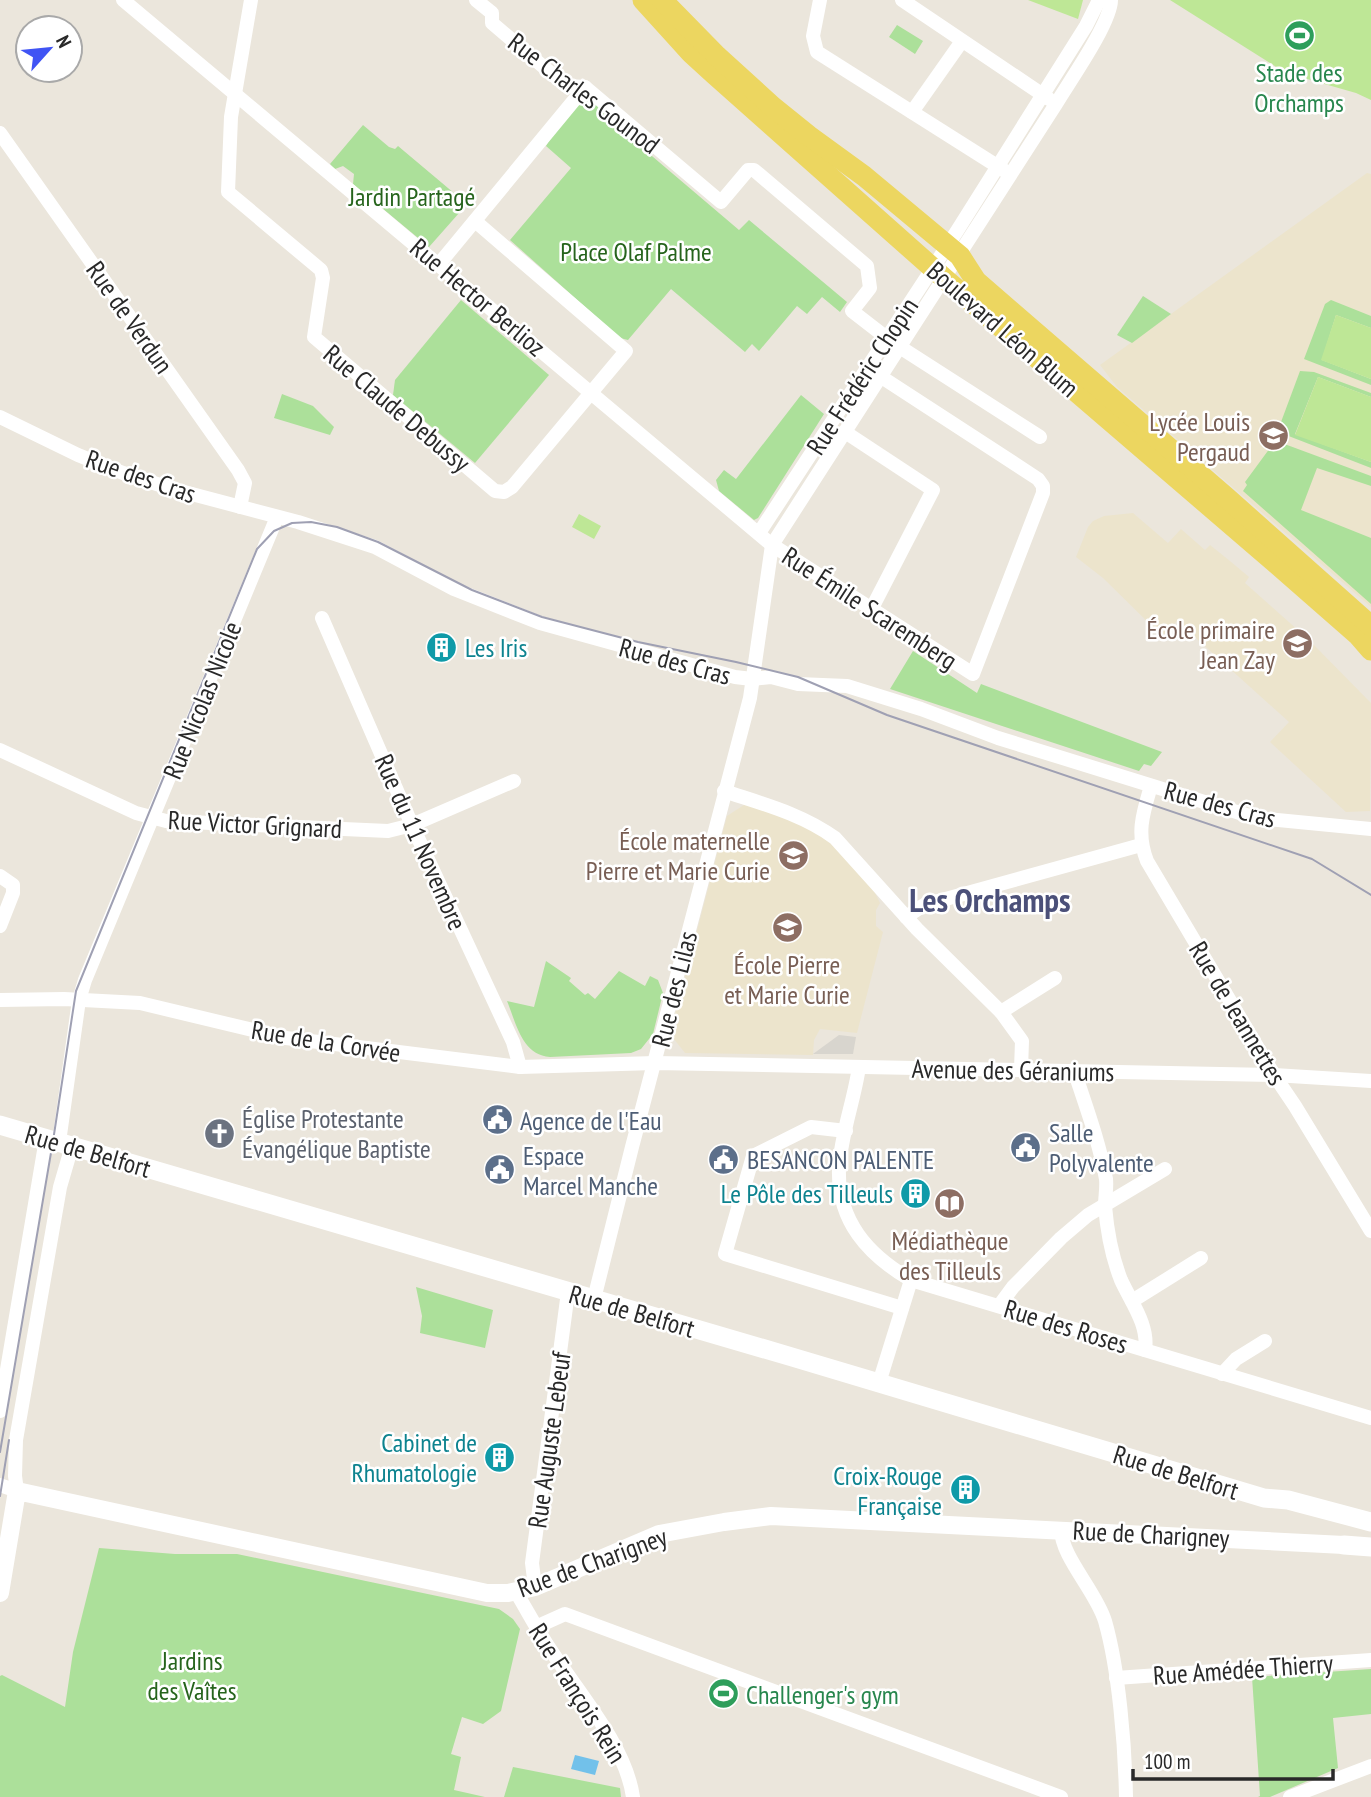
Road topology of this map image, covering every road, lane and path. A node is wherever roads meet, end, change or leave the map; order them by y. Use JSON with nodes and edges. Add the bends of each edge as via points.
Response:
{"nodes":[{"id":1,"x":123,"y":0,"type":"edge"},
{"id":2,"x":251,"y":0,"type":"edge"},
{"id":3,"x":476,"y":0,"type":"edge"},
{"id":4,"x":643,"y":0,"type":"edge"},
{"id":5,"x":662,"y":0,"type":"edge"},
{"id":6,"x":820,"y":0,"type":"edge"},
{"id":7,"x":902,"y":0,"type":"edge"},
{"id":8,"x":1099,"y":0,"type":"edge"},
{"id":9,"x":1111,"y":0,"type":"edge"},
{"id":10,"x":1093,"y":29,"type":"junction"},
{"id":11,"x":962,"y":41,"type":"junction"},
{"id":12,"x":585,"y":87,"type":"junction"},
{"id":13,"x":235,"y":94,"type":"junction"},
{"id":14,"x":1043,"y":94,"type":"junction"},
{"id":15,"x":1056,"y":104,"type":"junction"},
{"id":16,"x":912,"y":112,"type":"junction"},
{"id":17,"x":0,"y":132,"type":"edge"},
{"id":18,"x":996,"y":166,"type":"junction"},
{"id":19,"x":1011,"y":174,"type":"junction"},
{"id":20,"x":475,"y":221,"type":"junction"},
{"id":21,"x":971,"y":223,"type":"junction"},
{"id":22,"x":954,"y":251,"type":"junction"},
{"id":23,"x":439,"y":264,"type":"junction"},
{"id":24,"x":939,"y":274,"type":"junction"},
{"id":25,"x":885,"y":338,"type":"junction"},
{"id":26,"x":899,"y":347,"type":"junction"},
{"id":27,"x":866,"y":367,"type":"junction"},
{"id":28,"x":881,"y":376,"type":"junction"},
{"id":29,"x":592,"y":392,"type":"junction"},
{"id":30,"x":0,"y":417,"type":"edge"},
{"id":31,"x":845,"y":432,"type":"junction"},
{"id":32,"x":1040,"y":437,"type":"dead end"},
{"id":33,"x":240,"y":507,"type":"junction"},
{"id":34,"x":277,"y":517,"type":"junction"},
{"id":35,"x":759,"y":533,"type":"junction"},
{"id":36,"x":772,"y":545,"type":"junction"},
{"id":37,"x":872,"y":610,"type":"junction"},
{"id":38,"x":322,"y":618,"type":"dead end"},
{"id":39,"x":1371,"y":626,"type":"edge"},
{"id":40,"x":1371,"y":650,"type":"edge"},
{"id":41,"x":752,"y":679,"type":"junction"},
{"id":42,"x":0,"y":750,"type":"edge"},
{"id":43,"x":514,"y":781,"type":"dead end"},
{"id":44,"x":1151,"y":786,"type":"junction"},
{"id":45,"x":724,"y":792,"type":"junction"},
{"id":46,"x":153,"y":819,"type":"junction"},
{"id":47,"x":412,"y":825,"type":"junction"},
{"id":48,"x":1371,"y":829,"type":"edge"},
{"id":49,"x":1141,"y":845,"type":"junction"},
{"id":50,"x":0,"y":876,"type":"edge"},
{"id":51,"x":906,"y":917,"type":"junction"},
{"id":52,"x":0,"y":926,"type":"edge"},
{"id":53,"x":1055,"y":978,"type":"dead end"},
{"id":54,"x":0,"y":1000,"type":"edge"},
{"id":55,"x":79,"y":1000,"type":"junction"},
{"id":56,"x":1001,"y":1012,"type":"junction"},
{"id":57,"x":655,"y":1063,"type":"junction"},
{"id":58,"x":520,"y":1067,"type":"junction"},
{"id":59,"x":859,"y":1067,"type":"junction"},
{"id":60,"x":1021,"y":1069,"type":"junction"},
{"id":61,"x":1074,"y":1070,"type":"junction"},
{"id":62,"x":1274,"y":1075,"type":"junction"},
{"id":63,"x":1371,"y":1081,"type":"edge"},
{"id":64,"x":0,"y":1125,"type":"edge"},
{"id":65,"x":846,"y":1131,"type":"junction"},
{"id":66,"x":59,"y":1142,"type":"junction"},
{"id":67,"x":1165,"y":1169,"type":"dead end"},
{"id":68,"x":1105,"y":1206,"type":"junction"},
{"id":69,"x":1371,"y":1231,"type":"edge"},
{"id":70,"x":1201,"y":1258,"type":"dead end"},
{"id":71,"x":911,"y":1280,"type":"junction"},
{"id":72,"x":568,"y":1292,"type":"junction"},
{"id":73,"x":594,"y":1299,"type":"junction"},
{"id":74,"x":1132,"y":1301,"type":"junction"},
{"id":75,"x":999,"y":1306,"type":"junction"},
{"id":76,"x":902,"y":1308,"type":"junction"},
{"id":77,"x":1265,"y":1341,"type":"dead end"},
{"id":78,"x":1144,"y":1350,"type":"junction"},
{"id":79,"x":1222,"y":1374,"type":"junction"},
{"id":80,"x":879,"y":1383,"type":"junction"},
{"id":81,"x":0,"y":1411,"type":"edge"},
{"id":82,"x":1371,"y":1418,"type":"edge"},
{"id":83,"x":8,"y":1488,"type":"edge"},
{"id":84,"x":1264,"y":1498,"type":"junction"},
{"id":85,"x":1371,"y":1522,"type":"edge"},
{"id":86,"x":1371,"y":1529,"type":"edge"},
{"id":87,"x":1061,"y":1530,"type":"junction"},
{"id":88,"x":1371,"y":1536,"type":"edge"},
{"id":89,"x":1346,"y":1537,"type":"junction"},
{"id":90,"x":1371,"y":1547,"type":"edge"},
{"id":91,"x":535,"y":1587,"type":"junction"},
{"id":92,"x":516,"y":1592,"type":"junction"},
{"id":93,"x":0,"y":1593,"type":"edge"},
{"id":94,"x":537,"y":1627,"type":"junction"},
{"id":95,"x":1371,"y":1660,"type":"edge"},
{"id":96,"x":1116,"y":1678,"type":"junction"},
{"id":97,"x":1371,"y":1766,"type":"edge"},
{"id":98,"x":1293,"y":1796,"type":"edge"},
{"id":99,"x":633,"y":1797,"type":"edge"},
{"id":100,"x":1061,"y":1797,"type":"edge"},
{"id":101,"x":1126,"y":1797,"type":"edge"}],
"edges":[{"from":1,"to":13,"type":"street","name":"Rue Hector Berlioz"},
{"from":2,"to":13,"type":"street"},
{"from":3,"to":12,"type":"street","name":"Rue Charles Gounod","via":[[492,13],[492,23],[566,86]]},
{"from":4,"to":24,"type":"main road","name":"Boulevard Léon Blum","via":[[714,75]]},
{"from":5,"to":22,"type":"main road","name":"Boulevard Léon Blum","via":[[773,107]]},
{"from":6,"to":16,"type":"street","via":[[813,36],[817,52]]},
{"from":7,"to":11,"type":"street"},
{"from":8,"to":10,"type":"street","name":"Rue Frédéric Chopin"},
{"from":9,"to":10,"type":"street","name":"Rue Frédéric Chopin"},
{"from":10,"to":14,"type":"street","name":"Rue Frédéric Chopin"},
{"from":10,"to":15,"type":"street","name":"Rue Frédéric Chopin"},
{"from":11,"to":14,"type":"street"},
{"from":11,"to":16,"type":"street"},
{"from":12,"to":20,"type":"street"},
{"from":12,"to":25,"type":"street","name":"Rue Charles Gounod","via":[[721,202],[748,170],[754,170],[867,266],[870,288],[852,311]]},
{"from":13,"to":23,"type":"street","name":"Rue Hector Berlioz"},
{"from":13,"to":29,"type":"street","name":"Rue Claude Debussy","via":[[228,192],[321,270],[314,337],[495,491],[512,487]]},
{"from":14,"to":15,"type":"street"},
{"from":14,"to":18,"type":"street","name":"Rue Frédéric Chopin"},
{"from":15,"to":19,"type":"street","name":"Rue Frédéric Chopin"},
{"from":16,"to":18,"type":"street"},
{"from":17,"to":33,"type":"street","name":"Rue de Verdun","via":[[238,470],[245,483]]},
{"from":18,"to":19,"type":"street"},
{"from":18,"to":21,"type":"street","name":"Rue Frédéric Chopin"},
{"from":19,"to":21,"type":"street","name":"Rue Frédéric Chopin"},
{"from":20,"to":23,"type":"street"},
{"from":20,"to":29,"type":"street","name":"Rue Hector Berlioz","via":[[626,351]]},
{"from":21,"to":22,"type":"street","name":"Rue Frédéric Chopin"},
{"from":22,"to":24,"type":"street","name":"Rue Frédéric Chopin"},
{"from":22,"to":39,"type":"main road","name":"Boulevard Léon Blum","via":[[976,281]]},
{"from":23,"to":29,"type":"street","name":"Rue Hector Berlioz"},
{"from":24,"to":25,"type":"street","name":"Rue Frédéric Chopin"},
{"from":24,"to":26,"type":"street","name":"Rue Frédéric Chopin"},
{"from":24,"to":40,"type":"main road","name":"Boulevard Léon Blum"},
{"from":25,"to":26,"type":"street","name":"Rue Charles Gounod"},
{"from":25,"to":27,"type":"street","name":"Rue Frédéric Chopin"},
{"from":26,"to":28,"type":"street","name":"Rue Frédéric Chopin"},
{"from":26,"to":32,"type":"street","name":"Rue Frédéric Chopin"},
{"from":27,"to":28,"type":"street","name":"Rue Émile Scaremberg"},
{"from":27,"to":35,"type":"street","name":"Rue Frédéric Chopin"},
{"from":28,"to":31,"type":"street","name":"Rue Frédéric Chopin"},
{"from":28,"to":37,"type":"street","name":"Rue Émile Scaremberg","via":[[1028,472],[1043,486],[1043,493],[973,674]]},
{"from":29,"to":35,"type":"street","name":"Rue Hector Berlioz"},
{"from":30,"to":33,"type":"street","name":"Rue des Cras","via":[[123,473]]},
{"from":31,"to":36,"type":"street","name":"Rue Frédéric Chopin"},
{"from":31,"to":37,"type":"street","via":[[933,490]]},
{"from":33,"to":34,"type":"street","name":"Rue des Cras"},
{"from":34,"to":41,"type":"street","name":"Rue des Cras","via":[[375,547],[454,589],[540,623]]},
{"from":34,"to":46,"type":"street","name":"Rue Nicolas Nicole"},
{"from":35,"to":36,"type":"street","name":"Rue Hector Berlioz"},
{"from":36,"to":37,"type":"street","name":"Rue Émile Scaremberg"},
{"from":36,"to":41,"type":"street","name":"Rue Frédéric Chopin"},
{"from":38,"to":47,"type":"street","name":"Rue du 11 Novembre"},
{"from":41,"to":44,"type":"street","name":"Rue des Cras","via":[[847,686]]},
{"from":41,"to":45,"type":"street","name":"Rue des Lilas"},
{"from":42,"to":46,"type":"street","name":"Rue Victor Grignard"},
{"from":43,"to":47,"type":"street","name":"Rue Victor Grignard"},
{"from":44,"to":48,"type":"street","name":"Rue des Cras","via":[[1256,818]]},
{"from":44,"to":49,"type":"street"},
{"from":45,"to":51,"type":"street","via":[[792,813],[819,827],[835,838]]},
{"from":45,"to":57,"type":"street","name":"Rue des Lilas"},
{"from":46,"to":47,"type":"street","name":"Rue Victor Grignard","via":[[388,831]]},
{"from":46,"to":55,"type":"street","name":"Rue Nicolas Nicole"},
{"from":47,"to":58,"type":"street","name":"Rue du 11 Novembre","via":[[513,1042]]},
{"from":49,"to":51,"type":"street","via":[[924,905]]},
{"from":49,"to":62,"type":"street","name":"Rue de Jeannettes"},
{"from":50,"to":52,"type":"street","via":[[13,885],[13,893]]},
{"from":51,"to":56,"type":"street"},
{"from":53,"to":56,"type":"street"},
{"from":54,"to":55,"type":"street","name":"Rue de la Corvée"},
{"from":55,"to":58,"type":"street","name":"Rue de la Corvée","via":[[139,1003],[299,1040]]},
{"from":55,"to":66,"type":"street","name":"Rue Nicolas Nicole"},
{"from":56,"to":60,"type":"street","via":[[1022,1041]]},
{"from":57,"to":58,"type":"street","name":"Rue de la Corvée"},
{"from":57,"to":59,"type":"street","name":"Avenue des Géraniums"},
{"from":57,"to":73,"type":"street","name":"Rue des Lilas"},
{"from":59,"to":60,"type":"street","name":"Avenue des Géraniums"},
{"from":59,"to":65,"type":"street","name":"Rue des Roses"},
{"from":60,"to":61,"type":"street","name":"Avenue des Géraniums"},
{"from":61,"to":62,"type":"street","name":"Avenue des Géraniums"},
{"from":61,"to":68,"type":"street","via":[[1099,1142]]},
{"from":62,"to":63,"type":"street","name":"Avenue des Géraniums"},
{"from":62,"to":69,"type":"street","name":"Rue de Jeannettes"},
{"from":64,"to":66,"type":"main road","name":"Rue de Belfort"},
{"from":65,"to":71,"type":"street","name":"Rue des Roses","via":[[839,1185],[849,1221],[876,1257]]},
{"from":65,"to":76,"type":"street","via":[[811,1127],[753,1156],[725,1254]]},
{"from":66,"to":72,"type":"main road","name":"Rue de Belfort"},
{"from":66,"to":81,"type":"street"},
{"from":66,"to":83,"type":"street","via":[[60,1187],[16,1440],[15,1476]]},
{"from":67,"to":68,"type":"street"},
{"from":68,"to":74,"type":"street","via":[[1112,1254]]},
{"from":68,"to":75,"type":"street","via":[[1061,1238]]},
{"from":70,"to":74,"type":"street"},
{"from":71,"to":75,"type":"street","name":"Rue des Roses"},
{"from":71,"to":76,"type":"street"},
{"from":72,"to":73,"type":"main road","name":"Rue de Belfort"},
{"from":72,"to":91,"type":"street","name":"Rue Auguste Lebeuf","via":[[532,1567]]},
{"from":73,"to":80,"type":"main road","name":"Rue de Belfort"},
{"from":74,"to":78,"type":"street","via":[[1143,1326]]},
{"from":75,"to":78,"type":"street","name":"Rue des Roses"},
{"from":76,"to":80,"type":"street"},
{"from":77,"to":79,"type":"street"},
{"from":78,"to":79,"type":"street","name":"Rue des Roses"},
{"from":79,"to":82,"type":"street","name":"Rue des Roses"},
{"from":80,"to":84,"type":"main road","name":"Rue de Belfort"},
{"from":83,"to":92,"type":"street","name":"Rue de Charigney","via":[[487,1593]]},
{"from":83,"to":93,"type":"street"},
{"from":84,"to":85,"type":"main road","name":"Rue de Belfort"},
{"from":84,"to":89,"type":"main road","name":"Rue de Belfort","via":[[1272,1507]]},
{"from":86,"to":89,"type":"main road","via":[[1356,1525]]},
{"from":87,"to":89,"type":"street","name":"Rue de Charigney"},
{"from":87,"to":91,"type":"street","name":"Rue de Charigney","via":[[771,1516],[724,1521],[659,1534]]},
{"from":87,"to":96,"type":"street","name":"Rue Amédée Thierry","via":[[1064,1547],[1105,1620]]},
{"from":88,"to":89,"type":"main road","name":"Rue de Belfort"},
{"from":89,"to":90,"type":"main road"},
{"from":91,"to":92,"type":"street","name":"Rue de Charigney"},
{"from":92,"to":94,"type":"street","name":"Rue François Rein"},
{"from":94,"to":99,"type":"street","name":"Rue François Rein","via":[[612,1742]]},
{"from":94,"to":100,"type":"street","via":[[565,1614]]},
{"from":95,"to":96,"type":"street","name":"Rue Amédée Thierry"},
{"from":96,"to":101,"type":"street","name":"Rue Amédée Thierry"},
{"from":97,"to":98,"type":"street"}]}
